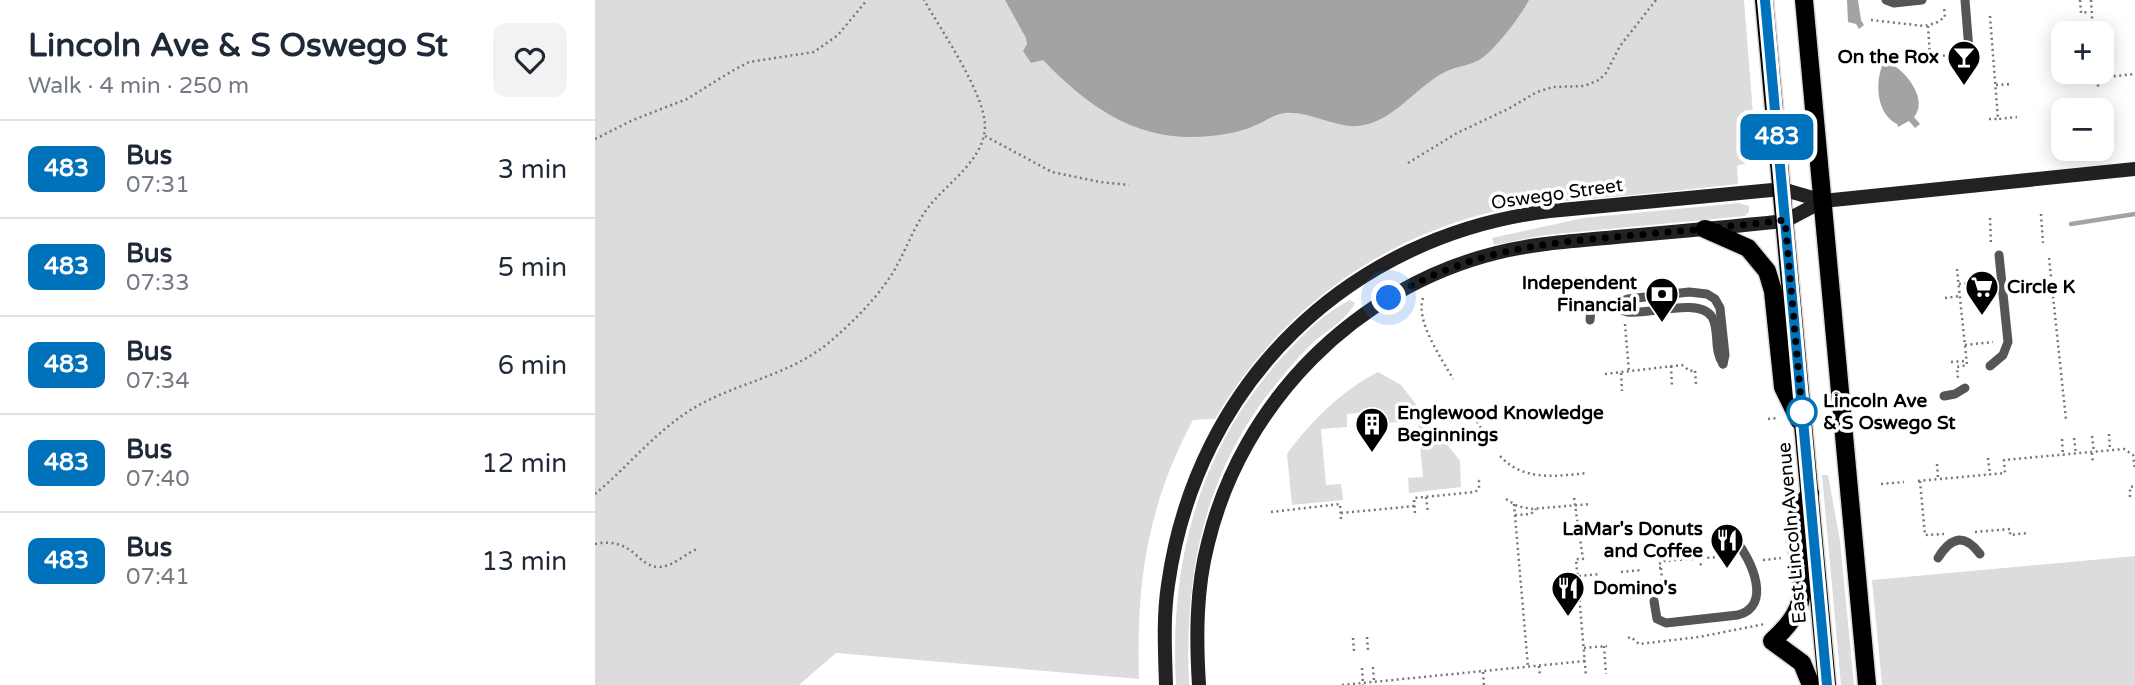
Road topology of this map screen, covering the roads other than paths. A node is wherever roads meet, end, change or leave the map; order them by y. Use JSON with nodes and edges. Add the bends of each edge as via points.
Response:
{"nodes":[{"id":1,"x":1765,"y":0,"type":"edge"},
{"id":2,"x":1804,"y":0,"type":"edge"},
{"id":3,"x":1886,"y":0,"type":"edge"},
{"id":4,"x":1922,"y":0,"type":"edge"},
{"id":5,"x":1965,"y":0,"type":"edge"},
{"id":6,"x":1968,"y":52,"type":"road end"},
{"id":7,"x":2135,"y":169,"type":"edge"},
{"id":8,"x":1782,"y":189,"type":"junction"},
{"id":9,"x":1823,"y":201,"type":"junction"},
{"id":10,"x":1785,"y":220,"type":"junction"},
{"id":11,"x":1705,"y":229,"type":"junction"},
{"id":12,"x":1999,"y":255,"type":"dead end"},
{"id":13,"x":1613,"y":304,"type":"junction"},
{"id":14,"x":1590,"y":320,"type":"dead end"},
{"id":15,"x":1990,"y":366,"type":"dead end"},
{"id":16,"x":1962,"y":387,"type":"road end"},
{"id":17,"x":1944,"y":396,"type":"dead end"},
{"id":18,"x":1804,"y":429,"type":"junction"},
{"id":19,"x":1810,"y":493,"type":"junction"},
{"id":20,"x":1736,"y":541,"type":"dead end"},
{"id":21,"x":1980,"y":554,"type":"dead end"},
{"id":22,"x":1938,"y":558,"type":"dead end"},
{"id":23,"x":1654,"y":601,"type":"dead end"},
{"id":24,"x":1166,"y":685,"type":"edge"},
{"id":25,"x":1199,"y":685,"type":"edge"},
{"id":26,"x":1811,"y":685,"type":"edge"},
{"id":27,"x":1827,"y":685,"type":"edge"},
{"id":28,"x":1867,"y":685,"type":"edge"}],
"edges":[{"from":1,"to":8,"type":"main road","name":"East Lincoln Avenue"},
{"from":2,"to":9,"type":"main road"},
{"from":3,"to":4,"type":"lane"},
{"from":5,"to":6,"type":"lane"},
{"from":7,"to":9,"type":"main road","name":"Oswego Street"},
{"from":8,"to":9,"type":"main road","name":"Oswego Street"},
{"from":8,"to":10,"type":"main road","name":"East Lincoln Avenue"},
{"from":8,"to":24,"type":"main road","name":"Oswego Street","via":[[1550,211],[1473,226],[1391,260],[1321,306],[1280,344],[1248,383],[1198,471],[1168,583]]},
{"from":9,"to":10,"type":"main road","name":"Oswego Street"},
{"from":9,"to":28,"type":"main road"},
{"from":10,"to":11,"type":"main road","name":"Oswego Street"},
{"from":10,"to":18,"type":"main road","name":"East Lincoln Avenue"},
{"from":11,"to":18,"type":"main road","via":[[1748,248],[1767,271],[1783,387]]},
{"from":11,"to":25,"type":"main road","name":"Oswego Street","via":[[1557,242],[1493,253],[1409,286],[1331,339],[1263,417],[1222,497],[1199,591]]},
{"from":12,"to":15,"type":"lane","via":[[2008,342],[2005,352]]},
{"from":13,"to":13,"type":"lane","via":[[1634,312],[1704,310],[1713,319],[1717,356],[1723,364],[1721,315],[1711,296],[1689,292]]},
{"from":13,"to":14,"type":"lane","via":[[1593,307]]},
{"from":16,"to":17,"type":"lane","via":[[1958,393]]},
{"from":18,"to":19,"type":"main road","name":"East Lincoln Avenue"},
{"from":19,"to":26,"type":"main road","via":[[1795,519],[1801,604],[1792,622],[1772,641],[1802,663]]},
{"from":19,"to":27,"type":"main road","name":"East Lincoln Avenue"},
{"from":20,"to":23,"type":"lane","via":[[1758,589],[1746,612],[1666,623],[1657,619]]},
{"from":21,"to":22,"type":"lane","via":[[1971,543],[1958,541],[1948,544]]}]}
